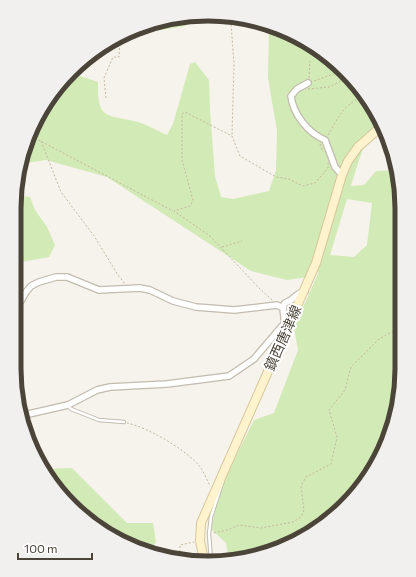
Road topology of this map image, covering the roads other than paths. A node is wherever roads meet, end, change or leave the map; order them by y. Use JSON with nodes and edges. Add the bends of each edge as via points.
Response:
{"nodes":[{"id":1,"x":308,"y":83,"type":"road end"},
{"id":2,"x":378,"y":129,"type":"edge"},
{"id":3,"x":342,"y":175,"type":"junction"},
{"id":4,"x":305,"y":290,"type":"junction"},
{"id":5,"x":21,"y":301,"type":"edge"},
{"id":6,"x":283,"y":308,"type":"junction"},
{"id":7,"x":286,"y":326,"type":"junction"},
{"id":8,"x":68,"y":405,"type":"junction"},
{"id":9,"x":27,"y":414,"type":"edge"},
{"id":10,"x":124,"y":422,"type":"road end"},
{"id":11,"x":223,"y":471,"type":"junction"},
{"id":12,"x":203,"y":556,"type":"edge"},
{"id":13,"x":211,"y":556,"type":"edge"}],
"edges":[{"from":1,"to":3,"type":"street","via":[[291,96],[296,113],[306,127],[322,139],[335,167]]},
{"from":2,"to":3,"type":"main road","name":"鎮西唐津線","via":[[358,147]]},
{"from":3,"to":4,"type":"main road","name":"鎮西唐津線","via":[[316,263]]},
{"from":4,"to":6,"type":"street","via":[[284,304]]},
{"from":4,"to":7,"type":"main road","name":"鎮西唐津線"},
{"from":5,"to":6,"type":"street","via":[[31,286],[56,277],[66,277],[98,290],[150,290],[173,301],[196,307],[234,310],[277,305]]},
{"from":6,"to":7,"type":"street"},
{"from":7,"to":8,"type":"street","via":[[282,326],[254,359],[229,376],[97,390]]},
{"from":7,"to":11,"type":"main road","name":"鎮西唐津線"},
{"from":8,"to":9,"type":"street"},
{"from":8,"to":10,"type":"lane","via":[[99,420]]},
{"from":11,"to":12,"type":"main road","name":"鎮西唐津線","via":[[201,523],[200,541]]},
{"from":11,"to":13,"type":"lane","via":[[223,483],[211,517]]}]}
